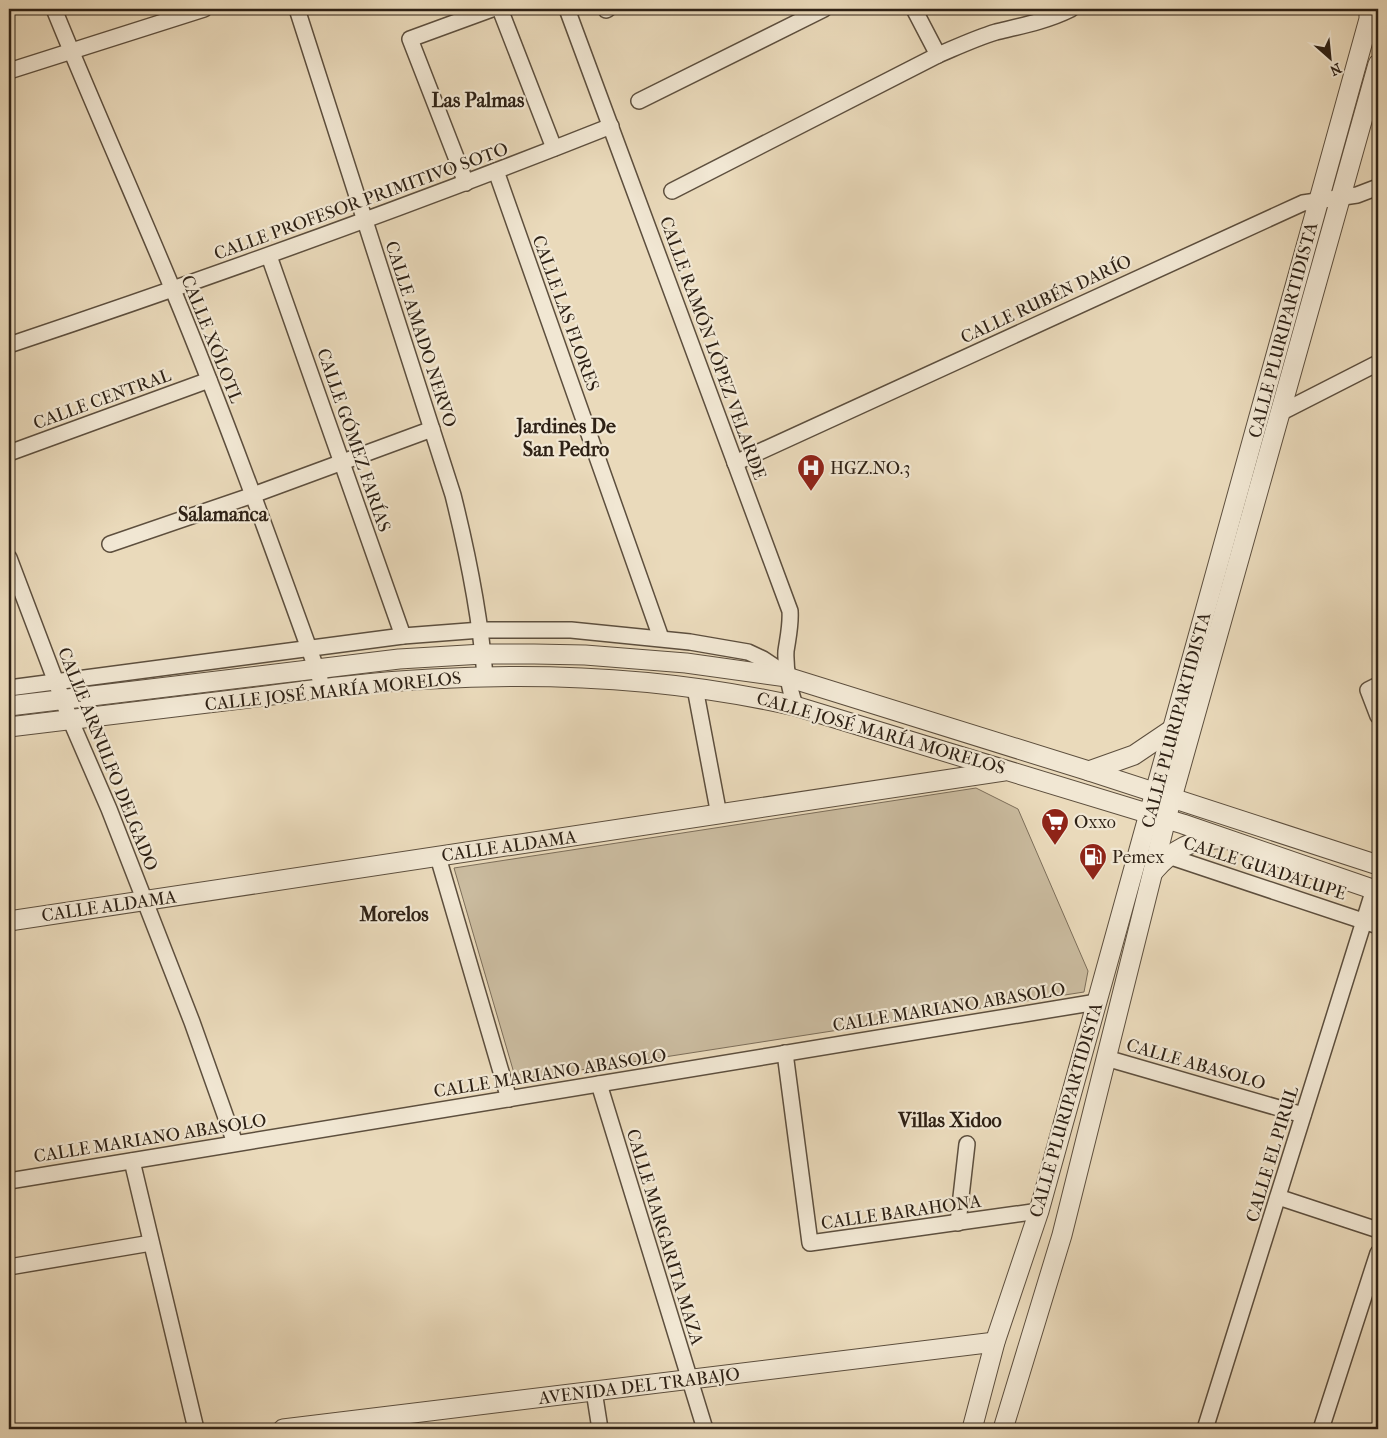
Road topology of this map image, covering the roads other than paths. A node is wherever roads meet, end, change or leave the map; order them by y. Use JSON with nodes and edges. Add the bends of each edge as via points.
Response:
{"nodes":[{"id":1,"x":54,"y":9,"type":"edge"},
{"id":2,"x":204,"y":9,"type":"edge"},
{"id":3,"x":297,"y":9,"type":"edge"},
{"id":4,"x":492,"y":9,"type":"edge"},
{"id":5,"x":500,"y":9,"type":"edge"},
{"id":6,"x":567,"y":9,"type":"edge"},
{"id":7,"x":824,"y":9,"type":"edge"},
{"id":8,"x":914,"y":9,"type":"edge"},
{"id":9,"x":1071,"y":9,"type":"edge"},
{"id":10,"x":1369,"y":9,"type":"edge"},
{"id":11,"x":1040,"y":14,"type":"edge"},
{"id":12,"x":71,"y":50,"type":"junction"},
{"id":13,"x":938,"y":55,"type":"junction"},
{"id":14,"x":1378,"y":64,"type":"edge"},
{"id":15,"x":9,"y":71,"type":"edge"},
{"id":16,"x":640,"y":101,"type":"dead end"},
{"id":17,"x":611,"y":126,"type":"junction"},
{"id":18,"x":554,"y":148,"type":"junction"},
{"id":19,"x":496,"y":171,"type":"junction"},
{"id":20,"x":466,"y":183,"type":"junction"},
{"id":21,"x":1378,"y":187,"type":"edge"},
{"id":22,"x":672,"y":191,"type":"dead end"},
{"id":23,"x":1341,"y":197,"type":"junction"},
{"id":24,"x":1319,"y":200,"type":"junction"},
{"id":25,"x":365,"y":221,"type":"junction"},
{"id":26,"x":269,"y":256,"type":"junction"},
{"id":27,"x":173,"y":290,"type":"junction"},
{"id":28,"x":9,"y":345,"type":"edge"},
{"id":29,"x":1378,"y":364,"type":"edge"},
{"id":30,"x":209,"y":380,"type":"junction"},
{"id":31,"x":1280,"y":414,"type":"junction"},
{"id":32,"x":432,"y":429,"type":"junction"},
{"id":33,"x":9,"y":453,"type":"edge"},
{"id":34,"x":342,"y":463,"type":"junction"},
{"id":35,"x":735,"y":463,"type":"junction"},
{"id":36,"x":253,"y":495,"type":"junction"},
{"id":37,"x":110,"y":544,"type":"dead end"},
{"id":38,"x":9,"y":558,"type":"edge"},
{"id":39,"x":481,"y":630,"type":"junction"},
{"id":40,"x":403,"y":636,"type":"junction"},
{"id":41,"x":661,"y":638,"type":"junction"},
{"id":42,"x":309,"y":647,"type":"junction"},
{"id":43,"x":483,"y":654,"type":"junction"},
{"id":44,"x":208,"y":661,"type":"junction"},
{"id":45,"x":316,"y":668,"type":"junction"},
{"id":46,"x":136,"y":671,"type":"junction"},
{"id":47,"x":485,"y":676,"type":"junction"},
{"id":48,"x":787,"y":676,"type":"junction"},
{"id":49,"x":56,"y":681,"type":"junction"},
{"id":50,"x":211,"y":681,"type":"junction"},
{"id":51,"x":9,"y":688,"type":"edge"},
{"id":52,"x":323,"y":688,"type":"junction"},
{"id":53,"x":695,"y":688,"type":"junction"},
{"id":54,"x":1373,"y":688,"type":"edge"},
{"id":55,"x":138,"y":690,"type":"junction"},
{"id":56,"x":63,"y":699,"type":"junction"},
{"id":57,"x":9,"y":706,"type":"edge"},
{"id":58,"x":795,"y":706,"type":"junction"},
{"id":59,"x":1378,"y":716,"type":"edge"},
{"id":60,"x":70,"y":719,"type":"junction"},
{"id":61,"x":9,"y":726,"type":"edge"},
{"id":62,"x":1174,"y":728,"type":"junction"},
{"id":63,"x":1009,"y":770,"type":"junction"},
{"id":64,"x":1089,"y":772,"type":"junction"},
{"id":65,"x":1164,"y":795,"type":"junction"},
{"id":66,"x":719,"y":815,"type":"junction"},
{"id":67,"x":1158,"y":816,"type":"junction"},
{"id":68,"x":1226,"y":839,"type":"junction"},
{"id":69,"x":438,"y":856,"type":"junction"},
{"id":70,"x":1168,"y":856,"type":"junction"},
{"id":71,"x":1378,"y":864,"type":"edge"},
{"id":72,"x":1154,"y":870,"type":"junction"},
{"id":73,"x":1376,"y":890,"type":"edge"},
{"id":74,"x":145,"y":901,"type":"junction"},
{"id":75,"x":9,"y":921,"type":"edge"},
{"id":76,"x":1371,"y":923,"type":"edge"},
{"id":77,"x":1097,"y":1002,"type":"junction"},
{"id":78,"x":785,"y":1053,"type":"junction"},
{"id":79,"x":1106,"y":1058,"type":"junction"},
{"id":80,"x":598,"y":1084,"type":"junction"},
{"id":81,"x":509,"y":1099,"type":"junction"},
{"id":82,"x":1303,"y":1115,"type":"junction"},
{"id":83,"x":235,"y":1143,"type":"junction"},
{"id":84,"x":967,"y":1144,"type":"dead end"},
{"id":85,"x":132,"y":1160,"type":"junction"},
{"id":86,"x":10,"y":1179,"type":"edge"},
{"id":87,"x":1278,"y":1197,"type":"junction"},
{"id":88,"x":1039,"y":1211,"type":"junction"},
{"id":89,"x":958,"y":1223,"type":"junction"},
{"id":90,"x":1378,"y":1230,"type":"edge"},
{"id":91,"x":151,"y":1243,"type":"junction"},
{"id":92,"x":1378,"y":1253,"type":"edge"},
{"id":93,"x":9,"y":1267,"type":"edge"},
{"id":94,"x":995,"y":1342,"type":"junction"},
{"id":95,"x":690,"y":1379,"type":"junction"},
{"id":96,"x":594,"y":1391,"type":"junction"},
{"id":97,"x":974,"y":1421,"type":"edge"},
{"id":98,"x":1005,"y":1425,"type":"edge"},
{"id":99,"x":196,"y":1429,"type":"edge"},
{"id":100,"x":283,"y":1429,"type":"edge"},
{"id":101,"x":600,"y":1429,"type":"edge"},
{"id":102,"x":705,"y":1429,"type":"edge"},
{"id":103,"x":1206,"y":1429,"type":"edge"},
{"id":104,"x":1321,"y":1429,"type":"edge"}],
"edges":[{"from":1,"to":12,"type":"street","name":"CALLE XÓLOTL"},
{"from":2,"to":12,"type":"street"},
{"from":3,"to":25,"type":"street","name":"CALLE AMADO NERVO"},
{"from":4,"to":20,"type":"street","via":[[410,40]]},
{"from":5,"to":18,"type":"street"},
{"from":6,"to":17,"type":"street","name":"CALLE RAMÓN LÓPEZ VELARDE"},
{"from":7,"to":16,"type":"street"},
{"from":8,"to":13,"type":"street"},
{"from":9,"to":11,"type":"street"},
{"from":10,"to":24,"type":"street","name":"CALLE PLURIPARTIDISTA"},
{"from":11,"to":13,"type":"street"},
{"from":12,"to":15,"type":"street"},
{"from":12,"to":27,"type":"street","name":"CALLE XÓLOTL"},
{"from":13,"to":22,"type":"street"},
{"from":14,"to":23,"type":"street","name":"CALLE PLURIPARTIDISTA"},
{"from":17,"to":18,"type":"street","name":"CALLE PROFESOR PRIMITIVO SOTO"},
{"from":17,"to":35,"type":"street","name":"CALLE RAMÓN LÓPEZ VELARDE"},
{"from":18,"to":19,"type":"street","name":"CALLE PROFESOR PRIMITIVO SOTO"},
{"from":19,"to":20,"type":"street","name":"CALLE PROFESOR PRIMITIVO SOTO"},
{"from":19,"to":41,"type":"street","name":"CALLE LAS FLORES"},
{"from":20,"to":25,"type":"street","name":"CALLE PROFESOR PRIMITIVO SOTO"},
{"from":21,"to":23,"type":"street","name":"CALLE RUBÉN DARÍO"},
{"from":23,"to":24,"type":"street","name":"CALLE RUBÉN DARÍO"},
{"from":23,"to":31,"type":"street","name":"CALLE PLURIPARTIDISTA"},
{"from":24,"to":35,"type":"street","name":"CALLE RUBÉN DARÍO","via":[[1303,203]]},
{"from":24,"to":62,"type":"street","name":"CALLE PLURIPARTIDISTA"},
{"from":25,"to":26,"type":"street","name":"CALLE PROFESOR PRIMITIVO SOTO"},
{"from":25,"to":32,"type":"street","name":"CALLE AMADO NERVO"},
{"from":26,"to":27,"type":"street","name":"CALLE PROFESOR PRIMITIVO SOTO"},
{"from":26,"to":34,"type":"street","name":"CALLE GÓMEZ FARÍAS"},
{"from":27,"to":28,"type":"street","name":"CALLE PROFESOR PRIMITIVO SOTO"},
{"from":27,"to":30,"type":"street","name":"CALLE XÓLOTL"},
{"from":29,"to":31,"type":"street","name":"CALLE PLURIPARTIDISTA"},
{"from":30,"to":33,"type":"street","name":"CALLE CENTRAL"},
{"from":30,"to":36,"type":"street","name":"CALLE XÓLOTL"},
{"from":31,"to":65,"type":"street","name":"CALLE PLURIPARTIDISTA"},
{"from":32,"to":34,"type":"street"},
{"from":32,"to":39,"type":"street","name":"CALLE AMADO NERVO","via":[[470,563]]},
{"from":34,"to":36,"type":"street"},
{"from":34,"to":40,"type":"street","name":"CALLE GÓMEZ FARÍAS"},
{"from":35,"to":48,"type":"street","name":"CALLE RAMÓN LÓPEZ VELARDE","via":[[790,611]]},
{"from":36,"to":37,"type":"street"},
{"from":36,"to":42,"type":"street","name":"CALLE XÓLOTL"},
{"from":38,"to":49,"type":"street","name":"CALLE ARNULFO DELGADO"},
{"from":39,"to":40,"type":"street"},
{"from":39,"to":41,"type":"street","via":[[571,630]]},
{"from":39,"to":43,"type":"street","name":"CALLE AMADO NERVO"},
{"from":40,"to":42,"type":"street"},
{"from":41,"to":48,"type":"street","via":[[748,652]]},
{"from":42,"to":44,"type":"street"},
{"from":42,"to":45,"type":"street","name":"CALLE XÓLOTL"},
{"from":43,"to":45,"type":"street","name":"CALLE JOSÉ MARÍA MORELOS"},
{"from":43,"to":47,"type":"street","name":"CALLE AMADO NERVO"},
{"from":43,"to":48,"type":"street","name":"CALLE JOSÉ MARÍA MORELOS","via":[[636,658]]},
{"from":44,"to":46,"type":"street"},
{"from":44,"to":50,"type":"street"},
{"from":45,"to":50,"type":"street","name":"CALLE JOSÉ MARÍA MORELOS"},
{"from":45,"to":52,"type":"street","name":"CALLE XÓLOTL"},
{"from":46,"to":49,"type":"street"},
{"from":46,"to":55,"type":"street"},
{"from":47,"to":52,"type":"street","name":"CALLE JOSÉ MARÍA MORELOS"},
{"from":47,"to":53,"type":"street","name":"CALLE JOSÉ MARÍA MORELOS","via":[[626,680]]},
{"from":48,"to":58,"type":"street","name":"CALLE RAMÓN LÓPEZ VELARDE"},
{"from":48,"to":64,"type":"street","name":"CALLE JOSÉ MARÍA MORELOS"},
{"from":49,"to":51,"type":"street"},
{"from":49,"to":56,"type":"street","name":"CALLE ARNULFO DELGADO"},
{"from":50,"to":55,"type":"street","name":"CALLE JOSÉ MARÍA MORELOS"},
{"from":52,"to":60,"type":"street","name":"CALLE JOSÉ MARÍA MORELOS"},
{"from":53,"to":58,"type":"street","name":"CALLE JOSÉ MARÍA MORELOS"},
{"from":53,"to":66,"type":"street"},
{"from":54,"to":59,"type":"street"},
{"from":55,"to":56,"type":"street","name":"CALLE JOSÉ MARÍA MORELOS"},
{"from":56,"to":57,"type":"street","name":"CALLE JOSÉ MARÍA MORELOS"},
{"from":56,"to":60,"type":"street","name":"CALLE ARNULFO DELGADO"},
{"from":58,"to":63,"type":"street","name":"CALLE JOSÉ MARÍA MORELOS"},
{"from":60,"to":61,"type":"street","name":"CALLE JOSÉ MARÍA MORELOS"},
{"from":60,"to":74,"type":"street","name":"CALLE ARNULFO DELGADO"},
{"from":62,"to":64,"type":"street","via":[[1134,755]]},
{"from":62,"to":65,"type":"street","name":"CALLE PLURIPARTIDISTA"},
{"from":63,"to":66,"type":"street","name":"CALLE ALDAMA"},
{"from":63,"to":67,"type":"street","name":"CALLE JOSÉ MARÍA MORELOS"},
{"from":64,"to":65,"type":"street","name":"CALLE JOSÉ MARÍA MORELOS"},
{"from":65,"to":67,"type":"street","name":"CALLE PLURIPARTIDISTA"},
{"from":65,"to":71,"type":"street","name":"CALLE JOSÉ MARÍA MORELOS"},
{"from":66,"to":69,"type":"street","name":"CALLE ALDAMA"},
{"from":67,"to":68,"type":"street","name":"CALLE JOSÉ MARÍA MORELOS"},
{"from":67,"to":72,"type":"street","name":"CALLE PLURIPARTIDISTA"},
{"from":67,"to":77,"type":"street","name":"CALLE PLURIPARTIDISTA"},
{"from":68,"to":70,"type":"street","via":[[1213,838],[1189,844]]},
{"from":68,"to":73,"type":"street","name":"CALLE JOSÉ MARÍA MORELOS"},
{"from":69,"to":74,"type":"street","name":"CALLE ALDAMA"},
{"from":69,"to":81,"type":"street"},
{"from":70,"to":72,"type":"street"},
{"from":70,"to":76,"type":"street","name":"CALLE GUADALUPE"},
{"from":72,"to":79,"type":"street","name":"CALLE PLURIPARTIDISTA"},
{"from":73,"to":76,"type":"street","name":"CALLE EL PIRUL"},
{"from":74,"to":75,"type":"street","name":"CALLE ALDAMA"},
{"from":74,"to":83,"type":"street","name":"CALLE ARNULFO DELGADO"},
{"from":76,"to":82,"type":"street","name":"CALLE EL PIRUL"},
{"from":77,"to":78,"type":"street","name":"CALLE MARIANO ABASOLO"},
{"from":77,"to":88,"type":"street","name":"CALLE PLURIPARTIDISTA"},
{"from":78,"to":80,"type":"street","name":"CALLE MARIANO ABASOLO"},
{"from":78,"to":89,"type":"street","name":"CALLE BARAHONA","via":[[810,1243]]},
{"from":79,"to":82,"type":"street","name":"CALLE ABASOLO"},
{"from":79,"to":98,"type":"street","name":"CALLE PLURIPARTIDISTA","via":[[1062,1235]]},
{"from":80,"to":81,"type":"street","name":"CALLE MARIANO ABASOLO"},
{"from":80,"to":95,"type":"street","name":"CALLE MARGARITA MAZA"},
{"from":81,"to":83,"type":"street","name":"CALLE MARIANO ABASOLO"},
{"from":82,"to":87,"type":"street","name":"CALLE EL PIRUL"},
{"from":83,"to":85,"type":"street","name":"CALLE MARIANO ABASOLO"},
{"from":84,"to":89,"type":"street"},
{"from":85,"to":86,"type":"street","name":"CALLE MARIANO ABASOLO"},
{"from":85,"to":91,"type":"street"},
{"from":87,"to":90,"type":"street"},
{"from":87,"to":103,"type":"street","name":"CALLE EL PIRUL"},
{"from":88,"to":89,"type":"street","name":"CALLE BARAHONA"},
{"from":88,"to":94,"type":"street","name":"CALLE PLURIPARTIDISTA"},
{"from":91,"to":93,"type":"street"},
{"from":91,"to":99,"type":"street"},
{"from":92,"to":104,"type":"street"},
{"from":94,"to":95,"type":"street","name":"AVENIDA DEL TRABAJO"},
{"from":94,"to":97,"type":"street","name":"CALLE PLURIPARTIDISTA"},
{"from":95,"to":96,"type":"street","name":"AVENIDA DEL TRABAJO"},
{"from":95,"to":102,"type":"street","name":"CALLE MARGARITA MAZA"},
{"from":96,"to":100,"type":"street","name":"AVENIDA DEL TRABAJO"},
{"from":96,"to":101,"type":"street"},
{"from":97,"to":98,"type":"street"}]}
